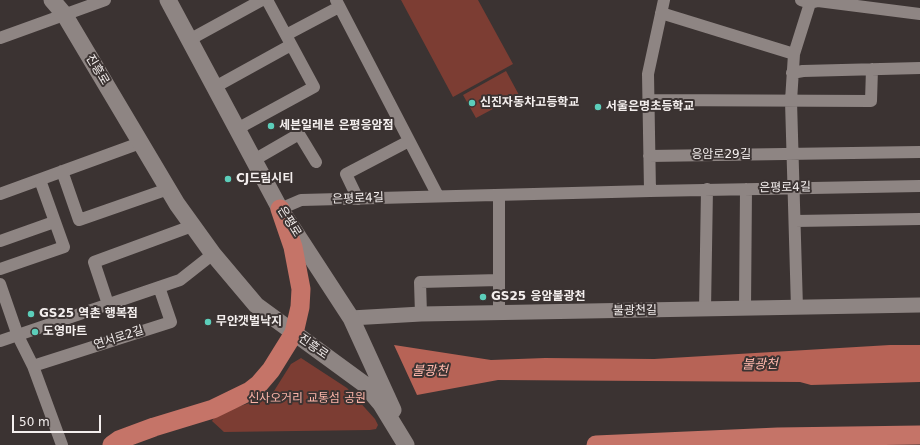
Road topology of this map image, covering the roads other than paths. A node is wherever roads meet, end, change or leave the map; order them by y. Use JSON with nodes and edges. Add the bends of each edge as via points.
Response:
{"nodes":[{"id":1,"x":52,"y":0,"type":"edge"},
{"id":2,"x":105,"y":0,"type":"edge"},
{"id":3,"x":168,"y":0,"type":"edge"},
{"id":4,"x":262,"y":0,"type":"edge"},
{"id":5,"x":266,"y":0,"type":"edge"},
{"id":6,"x":664,"y":0,"type":"edge"},
{"id":7,"x":808,"y":1,"type":"edge"},
{"id":8,"x":338,"y":3,"type":"edge"},
{"id":9,"x":661,"y":13,"type":"junction"},
{"id":10,"x":64,"y":14,"type":"junction"},
{"id":11,"x":920,"y":14,"type":"edge"},
{"id":12,"x":0,"y":38,"type":"edge"},
{"id":13,"x":189,"y":40,"type":"junction"},
{"id":14,"x":288,"y":40,"type":"junction"},
{"id":15,"x":794,"y":54,"type":"junction"},
{"id":16,"x":920,"y":68,"type":"edge"},
{"id":17,"x":872,"y":69,"type":"junction"},
{"id":18,"x":792,"y":73,"type":"junction"},
{"id":19,"x":215,"y":87,"type":"junction"},
{"id":20,"x":648,"y":100,"type":"junction"},
{"id":21,"x":791,"y":101,"type":"junction"},
{"id":22,"x":237,"y":129,"type":"junction"},
{"id":23,"x":409,"y":141,"type":"junction"},
{"id":24,"x":140,"y":143,"type":"junction"},
{"id":25,"x":920,"y":152,"type":"edge"},
{"id":26,"x":793,"y":155,"type":"junction"},
{"id":27,"x":649,"y":156,"type":"junction"},
{"id":28,"x":254,"y":160,"type":"junction"},
{"id":29,"x":316,"y":162,"type":"dead end"},
{"id":30,"x":62,"y":172,"type":"junction"},
{"id":31,"x":40,"y":180,"type":"junction"},
{"id":32,"x":920,"y":186,"type":"edge"},
{"id":33,"x":795,"y":188,"type":"junction"},
{"id":34,"x":168,"y":189,"type":"junction"},
{"id":35,"x":707,"y":189,"type":"junction"},
{"id":36,"x":746,"y":189,"type":"junction"},
{"id":37,"x":1,"y":191,"type":"edge"},
{"id":38,"x":650,"y":191,"type":"junction"},
{"id":39,"x":499,"y":195,"type":"junction"},
{"id":40,"x":438,"y":196,"type":"junction"},
{"id":41,"x":358,"y":199,"type":"junction"},
{"id":42,"x":280,"y":209,"type":"junction"},
{"id":43,"x":920,"y":219,"type":"edge"},
{"id":44,"x":795,"y":221,"type":"junction"},
{"id":45,"x":54,"y":222,"type":"junction"},
{"id":46,"x":192,"y":226,"type":"junction"},
{"id":47,"x":0,"y":241,"type":"edge"},
{"id":48,"x":212,"y":254,"type":"junction"},
{"id":49,"x":0,"y":269,"type":"edge"},
{"id":50,"x":499,"y":280,"type":"junction"},
{"id":51,"x":0,"y":284,"type":"edge"},
{"id":52,"x":159,"y":287,"type":"junction"},
{"id":53,"x":108,"y":304,"type":"junction"},
{"id":54,"x":920,"y":305,"type":"edge"},
{"id":55,"x":797,"y":308,"type":"junction"},
{"id":56,"x":745,"y":309,"type":"junction"},
{"id":57,"x":705,"y":310,"type":"junction"},
{"id":58,"x":421,"y":314,"type":"junction"},
{"id":59,"x":499,"y":314,"type":"junction"},
{"id":60,"x":351,"y":318,"type":"junction"},
{"id":61,"x":294,"y":333,"type":"junction"},
{"id":62,"x":18,"y":336,"type":"junction"},
{"id":63,"x":0,"y":341,"type":"edge"},
{"id":64,"x":33,"y":366,"type":"junction"},
{"id":65,"x":920,"y":435,"type":"edge"},
{"id":66,"x":778,"y":441,"type":"edge"},
{"id":67,"x":718,"y":442,"type":"edge"},
{"id":68,"x":62,"y":445,"type":"edge"},
{"id":69,"x":112,"y":445,"type":"edge"},
{"id":70,"x":407,"y":445,"type":"edge"},
{"id":71,"x":596,"y":445,"type":"edge"}],
"edges":[{"from":1,"to":10,"type":"main road","name":"진흥로"},
{"from":2,"to":10,"type":"street"},
{"from":3,"to":13,"type":"main road","name":"은평로"},
{"from":4,"to":13,"type":"street"},
{"from":5,"to":14,"type":"street"},
{"from":6,"to":9,"type":"street"},
{"from":7,"to":11,"type":"street"},
{"from":7,"to":15,"type":"street"},
{"from":8,"to":14,"type":"street"},
{"from":8,"to":23,"type":"street"},
{"from":9,"to":15,"type":"street"},
{"from":9,"to":20,"type":"street","via":[[648,74]]},
{"from":10,"to":12,"type":"street"},
{"from":10,"to":24,"type":"main road","name":"진흥로"},
{"from":13,"to":19,"type":"main road","name":"은평로"},
{"from":14,"to":19,"type":"street"},
{"from":14,"to":22,"type":"street","via":[[314,86]]},
{"from":15,"to":18,"type":"street"},
{"from":16,"to":17,"type":"street"},
{"from":17,"to":18,"type":"street"},
{"from":17,"to":21,"type":"street","via":[[871,100]]},
{"from":18,"to":21,"type":"street"},
{"from":19,"to":22,"type":"main road","name":"은평로"},
{"from":20,"to":21,"type":"street"},
{"from":20,"to":27,"type":"street"},
{"from":21,"to":26,"type":"street"},
{"from":22,"to":28,"type":"main road","name":"은평로"},
{"from":23,"to":40,"type":"street"},
{"from":23,"to":41,"type":"street","via":[[346,174]]},
{"from":24,"to":30,"type":"street"},
{"from":24,"to":34,"type":"main road","name":"진흥로"},
{"from":25,"to":26,"type":"street","name":"응암로29길"},
{"from":26,"to":27,"type":"street","name":"응암로29길"},
{"from":26,"to":33,"type":"street"},
{"from":27,"to":38,"type":"street"},
{"from":28,"to":29,"type":"street","via":[[299,134]]},
{"from":28,"to":42,"type":"main road","name":"은평로"},
{"from":30,"to":31,"type":"street"},
{"from":30,"to":34,"type":"street","via":[[79,220]]},
{"from":31,"to":37,"type":"street"},
{"from":31,"to":45,"type":"street"},
{"from":32,"to":33,"type":"street","name":"은평로4길"},
{"from":33,"to":36,"type":"street","name":"은평로4길"},
{"from":33,"to":44,"type":"street"},
{"from":34,"to":46,"type":"main road","name":"진흥로"},
{"from":35,"to":36,"type":"street","name":"은평로4길"},
{"from":35,"to":38,"type":"street","name":"은평로4길"},
{"from":35,"to":57,"type":"street"},
{"from":36,"to":56,"type":"street"},
{"from":38,"to":39,"type":"street","name":"은평로4길"},
{"from":39,"to":40,"type":"street","name":"은평로4길"},
{"from":39,"to":50,"type":"street"},
{"from":40,"to":41,"type":"street","name":"은평로4길"},
{"from":41,"to":42,"type":"street","name":"은평로4길","via":[[301,200]]},
{"from":42,"to":60,"type":"main road","name":"은평로"},
{"from":42,"to":61,"type":"main road","via":[[293,247],[301,289]]},
{"from":43,"to":44,"type":"street"},
{"from":44,"to":55,"type":"street"},
{"from":45,"to":47,"type":"street"},
{"from":45,"to":49,"type":"street","via":[[64,247]]},
{"from":46,"to":48,"type":"main road","name":"진흥로"},
{"from":46,"to":53,"type":"street","via":[[94,262]]},
{"from":48,"to":52,"type":"street","via":[[180,280]]},
{"from":48,"to":61,"type":"main road","name":"진흥로","via":[[256,305]]},
{"from":50,"to":58,"type":"street","via":[[420,282]]},
{"from":50,"to":59,"type":"street"},
{"from":51,"to":62,"type":"street"},
{"from":52,"to":53,"type":"street"},
{"from":52,"to":64,"type":"street","name":"연서로2길","via":[[171,322]]},
{"from":53,"to":62,"type":"street"},
{"from":54,"to":55,"type":"street","name":"불광천길"},
{"from":55,"to":56,"type":"street","name":"불광천길"},
{"from":56,"to":57,"type":"street","name":"불광천길"},
{"from":57,"to":59,"type":"street","name":"불광천길"},
{"from":58,"to":59,"type":"street","name":"불광천길"},
{"from":58,"to":60,"type":"street","name":"불광천길"},
{"from":60,"to":70,"type":"main road","name":"은평로"},
{"from":61,"to":69,"type":"main road","via":[[271,370],[250,391],[213,409],[154,427]]},
{"from":61,"to":70,"type":"main road","name":"진흥로","via":[[364,384],[381,404]]},
{"from":62,"to":63,"type":"street"},
{"from":62,"to":64,"type":"street"},
{"from":64,"to":68,"type":"street"},
{"from":65,"to":66,"type":"main road"},
{"from":66,"to":67,"type":"main road"},
{"from":67,"to":71,"type":"main road"}]}
